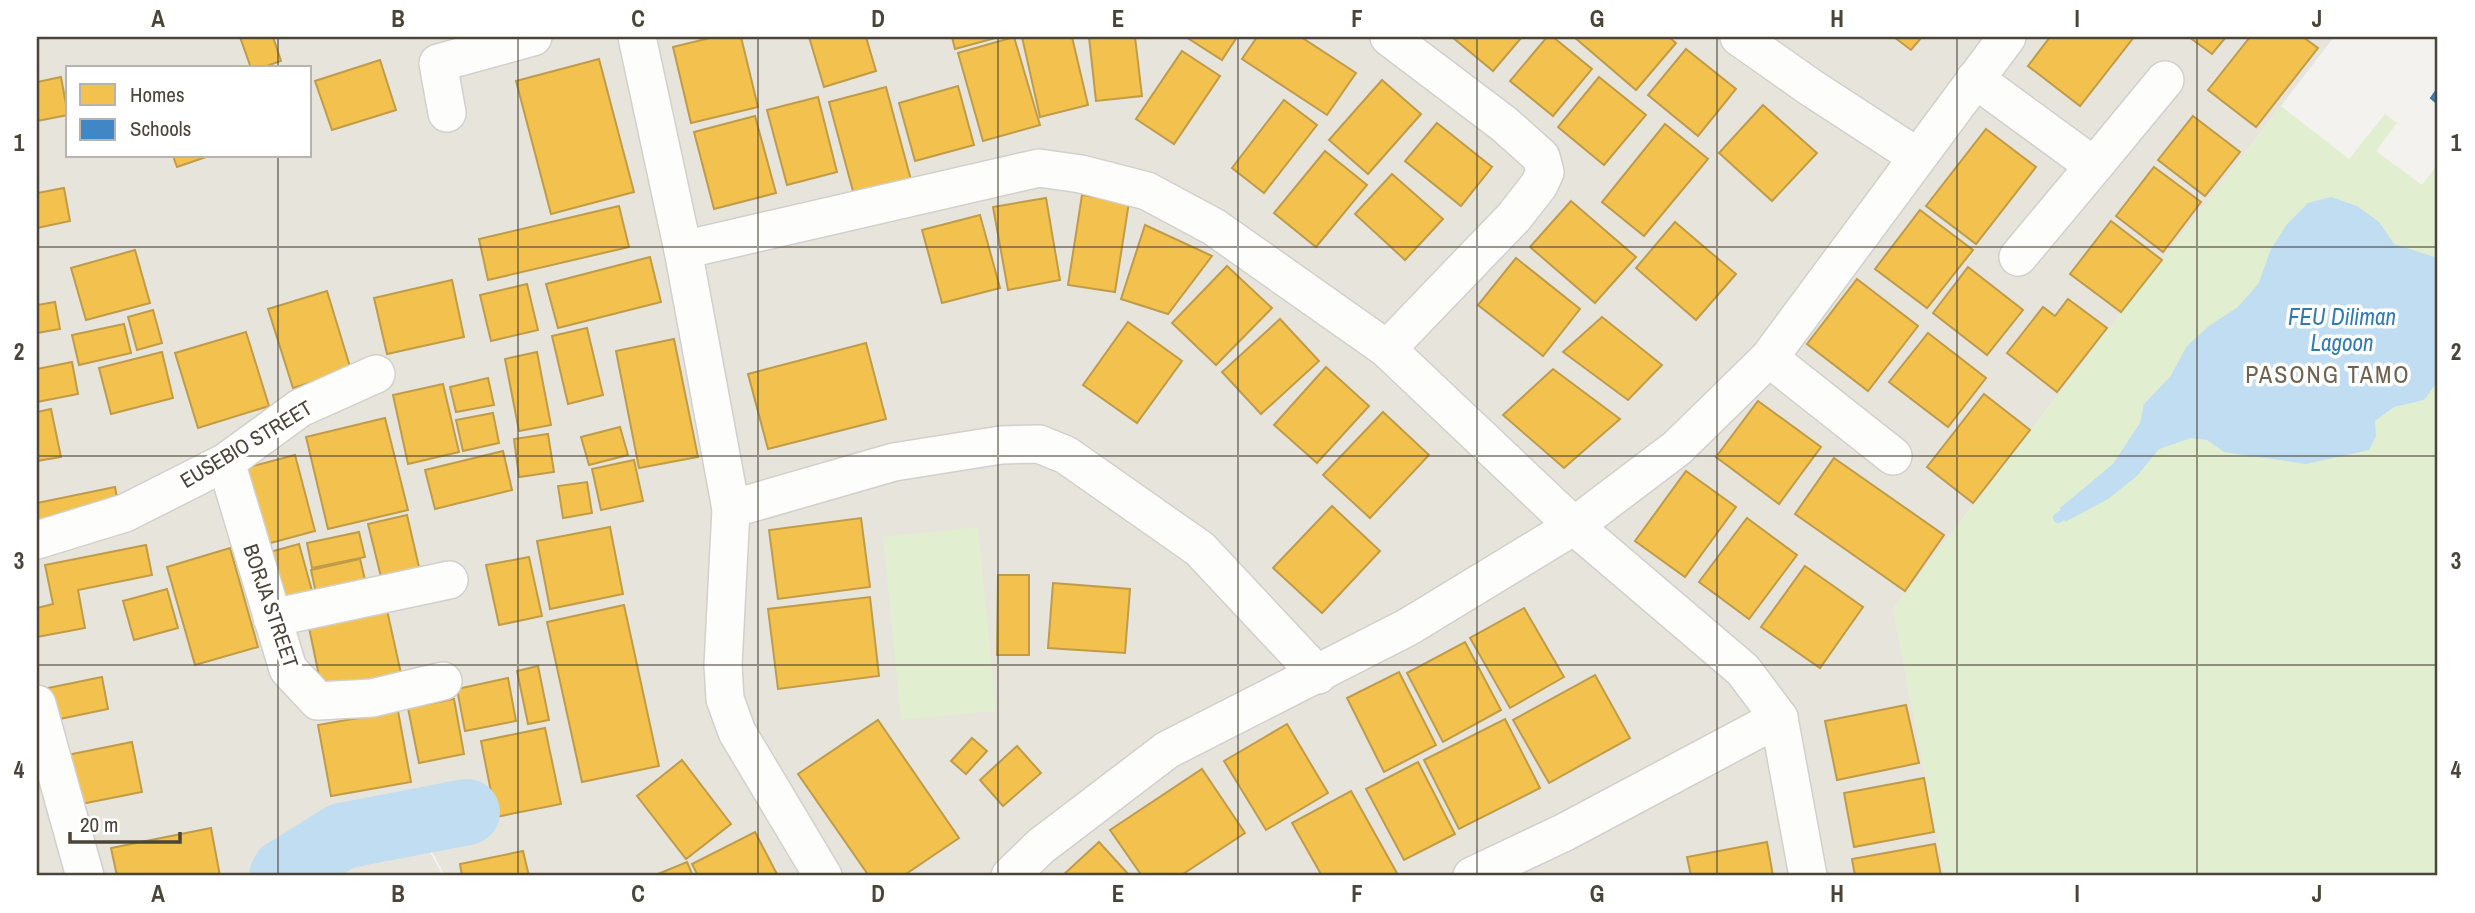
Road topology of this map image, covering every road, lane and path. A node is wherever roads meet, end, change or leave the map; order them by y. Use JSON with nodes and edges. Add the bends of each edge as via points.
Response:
{"nodes":[{"id":1,"x":533,"y":37,"type":"edge"},
{"id":2,"x":637,"y":37,"type":"edge"},
{"id":3,"x":1389,"y":37,"type":"edge"},
{"id":4,"x":1739,"y":37,"type":"edge"},
{"id":5,"x":2007,"y":37,"type":"edge"},
{"id":6,"x":1975,"y":79,"type":"junction"},
{"id":7,"x":2165,"y":80,"type":"dead end"},
{"id":8,"x":447,"y":113,"type":"dead end"},
{"id":9,"x":1916,"y":156,"type":"junction"},
{"id":10,"x":2094,"y":166,"type":"junction"},
{"id":11,"x":683,"y":250,"type":"junction"},
{"id":12,"x":2018,"y":257,"type":"dead end"},
{"id":13,"x":1387,"y":349,"type":"junction"},
{"id":14,"x":1769,"y":358,"type":"junction"},
{"id":15,"x":376,"y":374,"type":"dead end"},
{"id":16,"x":1893,"y":456,"type":"dead end"},
{"id":17,"x":226,"y":461,"type":"junction"},
{"id":18,"x":731,"y":509,"type":"junction"},
{"id":19,"x":1574,"y":526,"type":"junction"},
{"id":20,"x":37,"y":540,"type":"edge"},
{"id":21,"x":449,"y":580,"type":"dead end"},
{"id":22,"x":272,"y":618,"type":"junction"},
{"id":23,"x":1318,"y":674,"type":"junction"},
{"id":24,"x":443,"y":681,"type":"dead end"},
{"id":25,"x":37,"y":704,"type":"edge"},
{"id":26,"x":1779,"y":718,"type":"junction"},
{"id":27,"x":85,"y":876,"type":"edge"},
{"id":28,"x":823,"y":876,"type":"edge"},
{"id":29,"x":1010,"y":876,"type":"edge"},
{"id":30,"x":1472,"y":876,"type":"edge"},
{"id":31,"x":1808,"y":876,"type":"edge"}],
"edges":[{"from":1,"to":8,"type":"street","via":[[438,63]]},
{"from":2,"to":11,"type":"street"},
{"from":3,"to":13,"type":"street","via":[[1504,124],[1541,157],[1545,172],[1514,217]]},
{"from":4,"to":9,"type":"street"},
{"from":5,"to":6,"type":"street"},
{"from":6,"to":9,"type":"street"},
{"from":6,"to":10,"type":"street"},
{"from":7,"to":10,"type":"street"},
{"from":9,"to":14,"type":"street"},
{"from":10,"to":12,"type":"street"},
{"from":11,"to":13,"type":"street","via":[[1039,168],[1147,191],[1214,227]]},
{"from":11,"to":18,"type":"street"},
{"from":13,"to":19,"type":"street"},
{"from":14,"to":16,"type":"street"},
{"from":14,"to":19,"type":"street","via":[[1676,448]]},
{"from":15,"to":17,"type":"street","name":"EUSEBIO STREET","via":[[300,408]]},
{"from":17,"to":20,"type":"street","name":"EUSEBIO STREET","via":[[125,513]]},
{"from":17,"to":22,"type":"street","name":"BORJA STREET"},
{"from":18,"to":23,"type":"street","via":[[894,461],[1039,444],[1066,455],[1200,549]]},
{"from":18,"to":28,"type":"street","via":[[725,699],[737,732]]},
{"from":19,"to":23,"type":"street","via":[[1408,627]]},
{"from":19,"to":26,"type":"street","via":[[1743,670]]},
{"from":21,"to":22,"type":"street"},
{"from":22,"to":24,"type":"street","name":"BORJA STREET","via":[[288,669],[318,701],[372,698]]},
{"from":23,"to":29,"type":"street","via":[[1167,750],[1041,846]]},
{"from":25,"to":27,"type":"street"},
{"from":26,"to":30,"type":"street"},
{"from":26,"to":31,"type":"street"}]}
